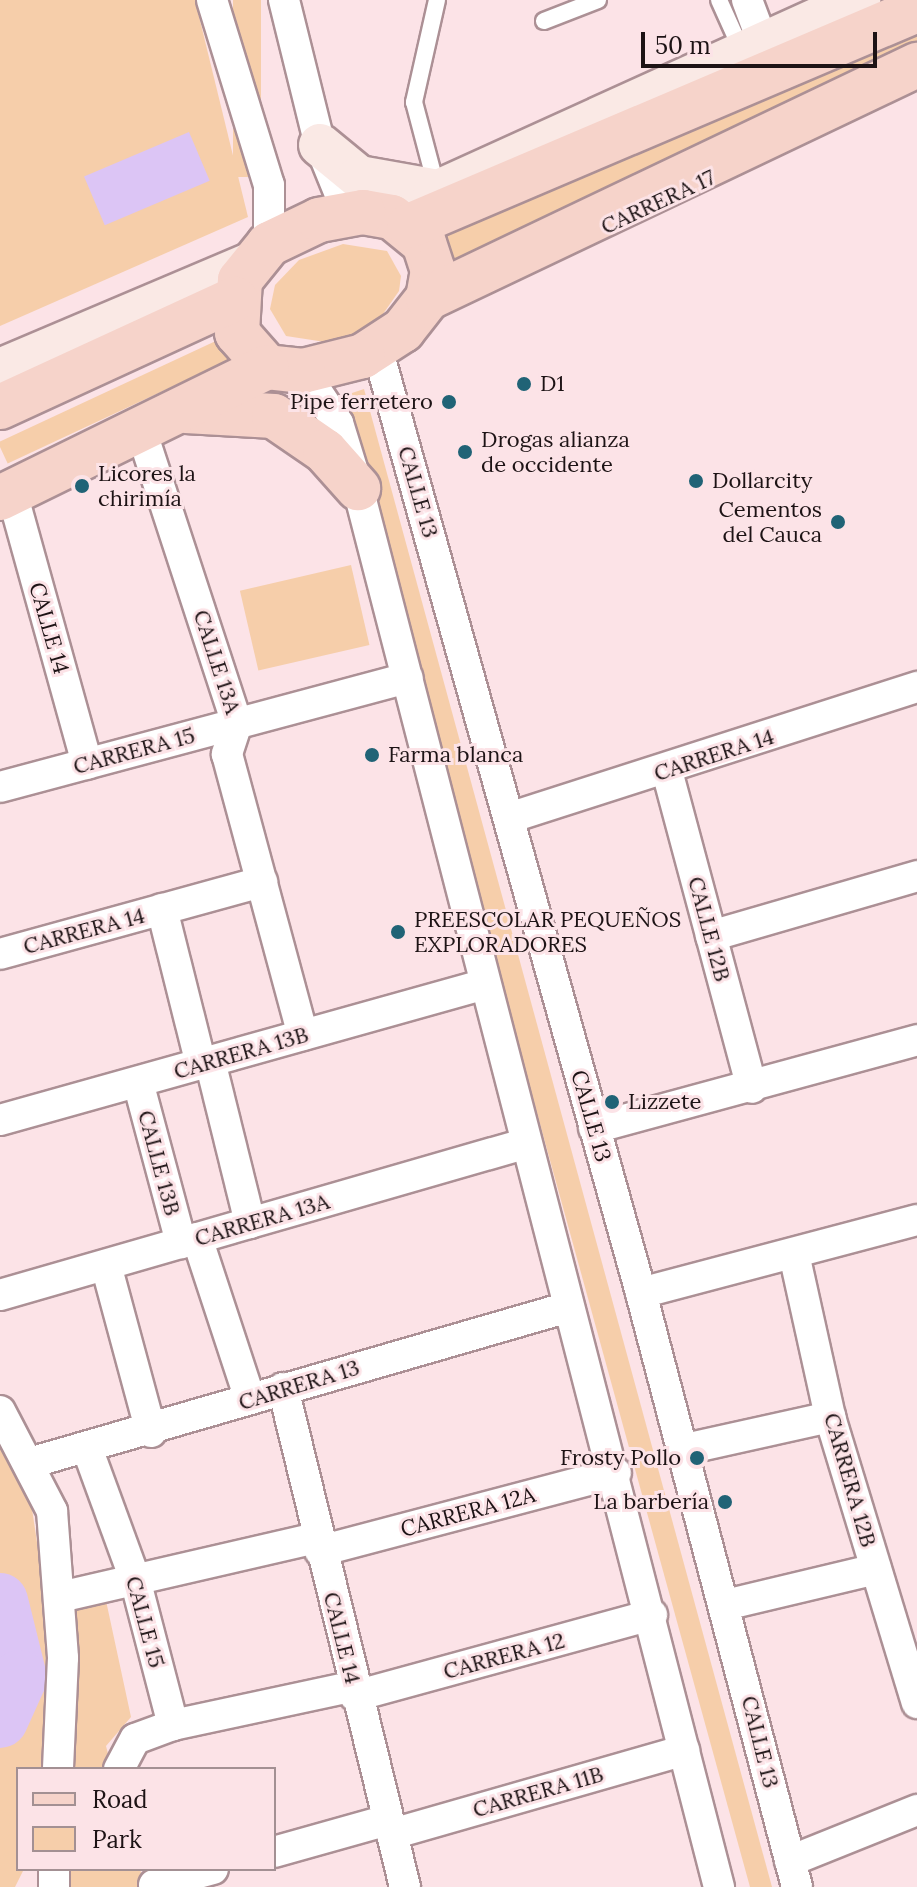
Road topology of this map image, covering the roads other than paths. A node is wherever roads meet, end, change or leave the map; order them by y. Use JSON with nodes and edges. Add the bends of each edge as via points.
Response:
{"nodes":[{"id":1,"x":212,"y":0,"type":"edge"},
{"id":2,"x":284,"y":0,"type":"edge"},
{"id":3,"x":437,"y":0,"type":"edge"},
{"id":4,"x":598,"y":0,"type":"edge"},
{"id":5,"x":719,"y":0,"type":"edge"},
{"id":6,"x":747,"y":0,"type":"edge"},
{"id":7,"x":885,"y":9,"type":"edge"},
{"id":8,"x":544,"y":21,"type":"dead end"},
{"id":9,"x":752,"y":44,"type":"junction"},
{"id":10,"x":917,"y":65,"type":"edge"},
{"id":11,"x":917,"y":80,"type":"edge"},
{"id":12,"x":320,"y":145,"type":"junction"},
{"id":13,"x":438,"y":191,"type":"junction"},
{"id":14,"x":375,"y":218,"type":"junction"},
{"id":15,"x":252,"y":269,"type":"junction"},
{"id":16,"x":403,"y":325,"type":"junction"},
{"id":17,"x":285,"y":369,"type":"junction"},
{"id":18,"x":0,"y":370,"type":"edge"},
{"id":19,"x":0,"y":407,"type":"edge"},
{"id":20,"x":158,"y":421,"type":"junction"},
{"id":21,"x":358,"y":488,"type":"junction"},
{"id":22,"x":6,"y":495,"type":"edge"},
{"id":23,"x":408,"y":678,"type":"junction"},
{"id":24,"x":917,"y":687,"type":"edge"},
{"id":25,"x":237,"y":723,"type":"junction"},
{"id":26,"x":87,"y":764,"type":"junction"},
{"id":27,"x":667,"y":771,"type":"junction"},
{"id":28,"x":0,"y":787,"type":"edge"},
{"id":29,"x":509,"y":818,"type":"junction"},
{"id":30,"x":917,"y":876,"type":"edge"},
{"id":31,"x":262,"y":882,"type":"junction"},
{"id":32,"x":162,"y":909,"type":"junction"},
{"id":33,"x":711,"y":936,"type":"junction"},
{"id":34,"x":0,"y":954,"type":"edge"},
{"id":35,"x":482,"y":985,"type":"junction"},
{"id":36,"x":303,"y":1035,"type":"junction"},
{"id":37,"x":917,"y":1040,"type":"edge"},
{"id":38,"x":206,"y":1063,"type":"junction"},
{"id":39,"x":138,"y":1082,"type":"junction"},
{"id":40,"x":752,"y":1088,"type":"junction"},
{"id":41,"x":0,"y":1120,"type":"edge"},
{"id":42,"x":594,"y":1128,"type":"junction"},
{"id":43,"x":524,"y":1144,"type":"junction"},
{"id":44,"x":917,"y":1220,"type":"edge"},
{"id":45,"x":250,"y":1223,"type":"junction"},
{"id":46,"x":189,"y":1241,"type":"junction"},
{"id":47,"x":794,"y":1254,"type":"junction"},
{"id":48,"x":106,"y":1265,"type":"junction"},
{"id":49,"x":641,"y":1293,"type":"junction"},
{"id":50,"x":0,"y":1295,"type":"edge"},
{"id":51,"x":565,"y":1308,"type":"junction"},
{"id":52,"x":283,"y":1388,"type":"junction"},
{"id":53,"x":250,"y":1399,"type":"junction"},
{"id":54,"x":0,"y":1411,"type":"edge"},
{"id":55,"x":830,"y":1417,"type":"junction"},
{"id":56,"x":151,"y":1432,"type":"junction"},
{"id":57,"x":87,"y":1448,"type":"junction"},
{"id":58,"x":681,"y":1450,"type":"junction"},
{"id":59,"x":33,"y":1462,"type":"junction"},
{"id":60,"x":616,"y":1473,"type":"junction"},
{"id":61,"x":319,"y":1544,"type":"junction"},
{"id":62,"x":876,"y":1569,"type":"junction"},
{"id":63,"x":135,"y":1579,"type":"junction"},
{"id":64,"x":60,"y":1597,"type":"junction"},
{"id":65,"x":725,"y":1605,"type":"junction"},
{"id":66,"x":652,"y":1615,"type":"junction"},
{"id":67,"x":908,"y":1641,"type":"edge"},
{"id":68,"x":355,"y":1691,"type":"junction"},
{"id":69,"x":917,"y":1703,"type":"edge"},
{"id":70,"x":173,"y":1725,"type":"junction"},
{"id":71,"x":684,"y":1750,"type":"junction"},
{"id":72,"x":58,"y":1767,"type":"edge"},
{"id":73,"x":120,"y":1767,"type":"edge"},
{"id":74,"x":917,"y":1810,"type":"edge"},
{"id":75,"x":390,"y":1827,"type":"junction"},
{"id":76,"x":276,"y":1852,"type":"edge"},
{"id":77,"x":202,"y":1871,"type":"edge"},
{"id":78,"x":794,"y":1874,"type":"edge"},
{"id":79,"x":152,"y":1880,"type":"edge"},
{"id":80,"x":405,"y":1887,"type":"edge"},
{"id":81,"x":719,"y":1887,"type":"edge"}],
"edges":[{"from":1,"to":15,"type":"street","via":[[269,185]]},
{"from":2,"to":12,"type":"street"},
{"from":3,"to":13,"type":"lane","via":[[414,102]]},
{"from":4,"to":8,"type":"lane"},
{"from":5,"to":9,"type":"lane"},
{"from":6,"to":9,"type":"street"},
{"from":7,"to":9,"type":"main road"},
{"from":7,"to":14,"type":"main road"},
{"from":9,"to":13,"type":"main road"},
{"from":10,"to":16,"type":"main road","name":"CARRERA 17"},
{"from":11,"to":16,"type":"main road","name":"CARRERA 17"},
{"from":12,"to":13,"type":"main road","via":[[359,177]]},
{"from":12,"to":14,"type":"street"},
{"from":13,"to":14,"type":"main road"},
{"from":14,"to":15,"type":"main road"},
{"from":14,"to":16,"type":"main road","via":[[430,256]]},
{"from":15,"to":17,"type":"main road","via":[[237,333]]},
{"from":15,"to":18,"type":"main road"},
{"from":15,"to":19,"type":"main road"},
{"from":16,"to":17,"type":"main road"},
{"from":16,"to":29,"type":"street","name":"CALLE 13"},
{"from":17,"to":20,"type":"main road"},
{"from":17,"to":21,"type":"street","via":[[338,423]]},
{"from":20,"to":21,"type":"main road","via":[[274,416],[325,451]]},
{"from":20,"to":22,"type":"main road"},
{"from":20,"to":25,"type":"street","name":"CALLE 13A"},
{"from":21,"to":23,"type":"street"},
{"from":22,"to":26,"type":"street","name":"CALLE 14"},
{"from":23,"to":25,"type":"street","name":"CARRERA 15"},
{"from":23,"to":35,"type":"street"},
{"from":24,"to":27,"type":"street","name":"CARRERA 14"},
{"from":25,"to":26,"type":"street","name":"CARRERA 15"},
{"from":25,"to":31,"type":"street","name":"CALLE 13A","via":[[227,754]]},
{"from":26,"to":28,"type":"street","name":"CARRERA 15"},
{"from":27,"to":29,"type":"street","name":"CARRERA 14"},
{"from":27,"to":33,"type":"street","name":"CALLE 12B"},
{"from":29,"to":42,"type":"street","name":"CALLE 13"},
{"from":30,"to":33,"type":"street"},
{"from":31,"to":32,"type":"street","name":"CARRERA 14"},
{"from":31,"to":36,"type":"street","name":"CALLE 13A"},
{"from":32,"to":34,"type":"street","name":"CARRERA 14"},
{"from":32,"to":38,"type":"street"},
{"from":33,"to":40,"type":"street","name":"CALLE 12B"},
{"from":35,"to":36,"type":"street","name":"CARRERA 13B"},
{"from":35,"to":43,"type":"street"},
{"from":36,"to":38,"type":"street","name":"CARRERA 13B"},
{"from":37,"to":40,"type":"street"},
{"from":38,"to":39,"type":"street","name":"CARRERA 13B"},
{"from":38,"to":45,"type":"street"},
{"from":39,"to":41,"type":"street","name":"CARRERA 13B"},
{"from":39,"to":46,"type":"street","name":"CALLE 13B"},
{"from":40,"to":42,"type":"street"},
{"from":42,"to":49,"type":"street","name":"CALLE 13"},
{"from":43,"to":45,"type":"street","name":"CARRERA 13A"},
{"from":43,"to":51,"type":"street"},
{"from":44,"to":47,"type":"street"},
{"from":45,"to":46,"type":"street","name":"CARRERA 13A"},
{"from":46,"to":48,"type":"street","name":"CARRERA 13A"},
{"from":46,"to":53,"type":"street"},
{"from":47,"to":49,"type":"street"},
{"from":47,"to":55,"type":"street","name":"CARRERA 12B"},
{"from":48,"to":50,"type":"street","name":"CARRERA 13A"},
{"from":48,"to":56,"type":"street"},
{"from":49,"to":58,"type":"street","name":"CALLE 13"},
{"from":51,"to":52,"type":"street","name":"CARRERA 13"},
{"from":51,"to":60,"type":"street"},
{"from":52,"to":53,"type":"street","name":"CARRERA 13"},
{"from":52,"to":61,"type":"street","name":"CALLE 14"},
{"from":53,"to":56,"type":"street","name":"CARRERA 13"},
{"from":54,"to":59,"type":"street"},
{"from":55,"to":58,"type":"street"},
{"from":55,"to":62,"type":"street","name":"CARRERA 12B"},
{"from":56,"to":57,"type":"street","name":"CARRERA 13"},
{"from":57,"to":59,"type":"street","name":"CARRERA 13"},
{"from":57,"to":63,"type":"street","name":"CALLE 15"},
{"from":58,"to":65,"type":"street","name":"CALLE 13"},
{"from":59,"to":64,"type":"street","via":[[52,1511]]},
{"from":60,"to":61,"type":"street","name":"CARRERA 12A"},
{"from":60,"to":66,"type":"street"},
{"from":61,"to":63,"type":"street","name":"CARRERA 12A"},
{"from":61,"to":68,"type":"street","name":"CALLE 14"},
{"from":62,"to":65,"type":"street"},
{"from":62,"to":67,"type":"street","name":"CARRERA 12B"},
{"from":63,"to":64,"type":"street","name":"CARRERA 12A"},
{"from":63,"to":70,"type":"street","name":"CALLE 15"},
{"from":64,"to":72,"type":"street"},
{"from":65,"to":78,"type":"street","name":"CALLE 13"},
{"from":66,"to":68,"type":"street","name":"CARRERA 12"},
{"from":66,"to":71,"type":"street"},
{"from":67,"to":69,"type":"street","name":"CARRERA 12B"},
{"from":68,"to":70,"type":"street","name":"CARRERA 12"},
{"from":68,"to":75,"type":"street","name":"CALLE 14"},
{"from":70,"to":73,"type":"street","via":[[135,1739]]},
{"from":71,"to":75,"type":"street","name":"CARRERA 11B"},
{"from":71,"to":81,"type":"street"},
{"from":74,"to":78,"type":"street"},
{"from":75,"to":76,"type":"street","name":"CARRERA 11B"},
{"from":75,"to":80,"type":"street","name":"CALLE 14"},
{"from":77,"to":79,"type":"street"}]}
